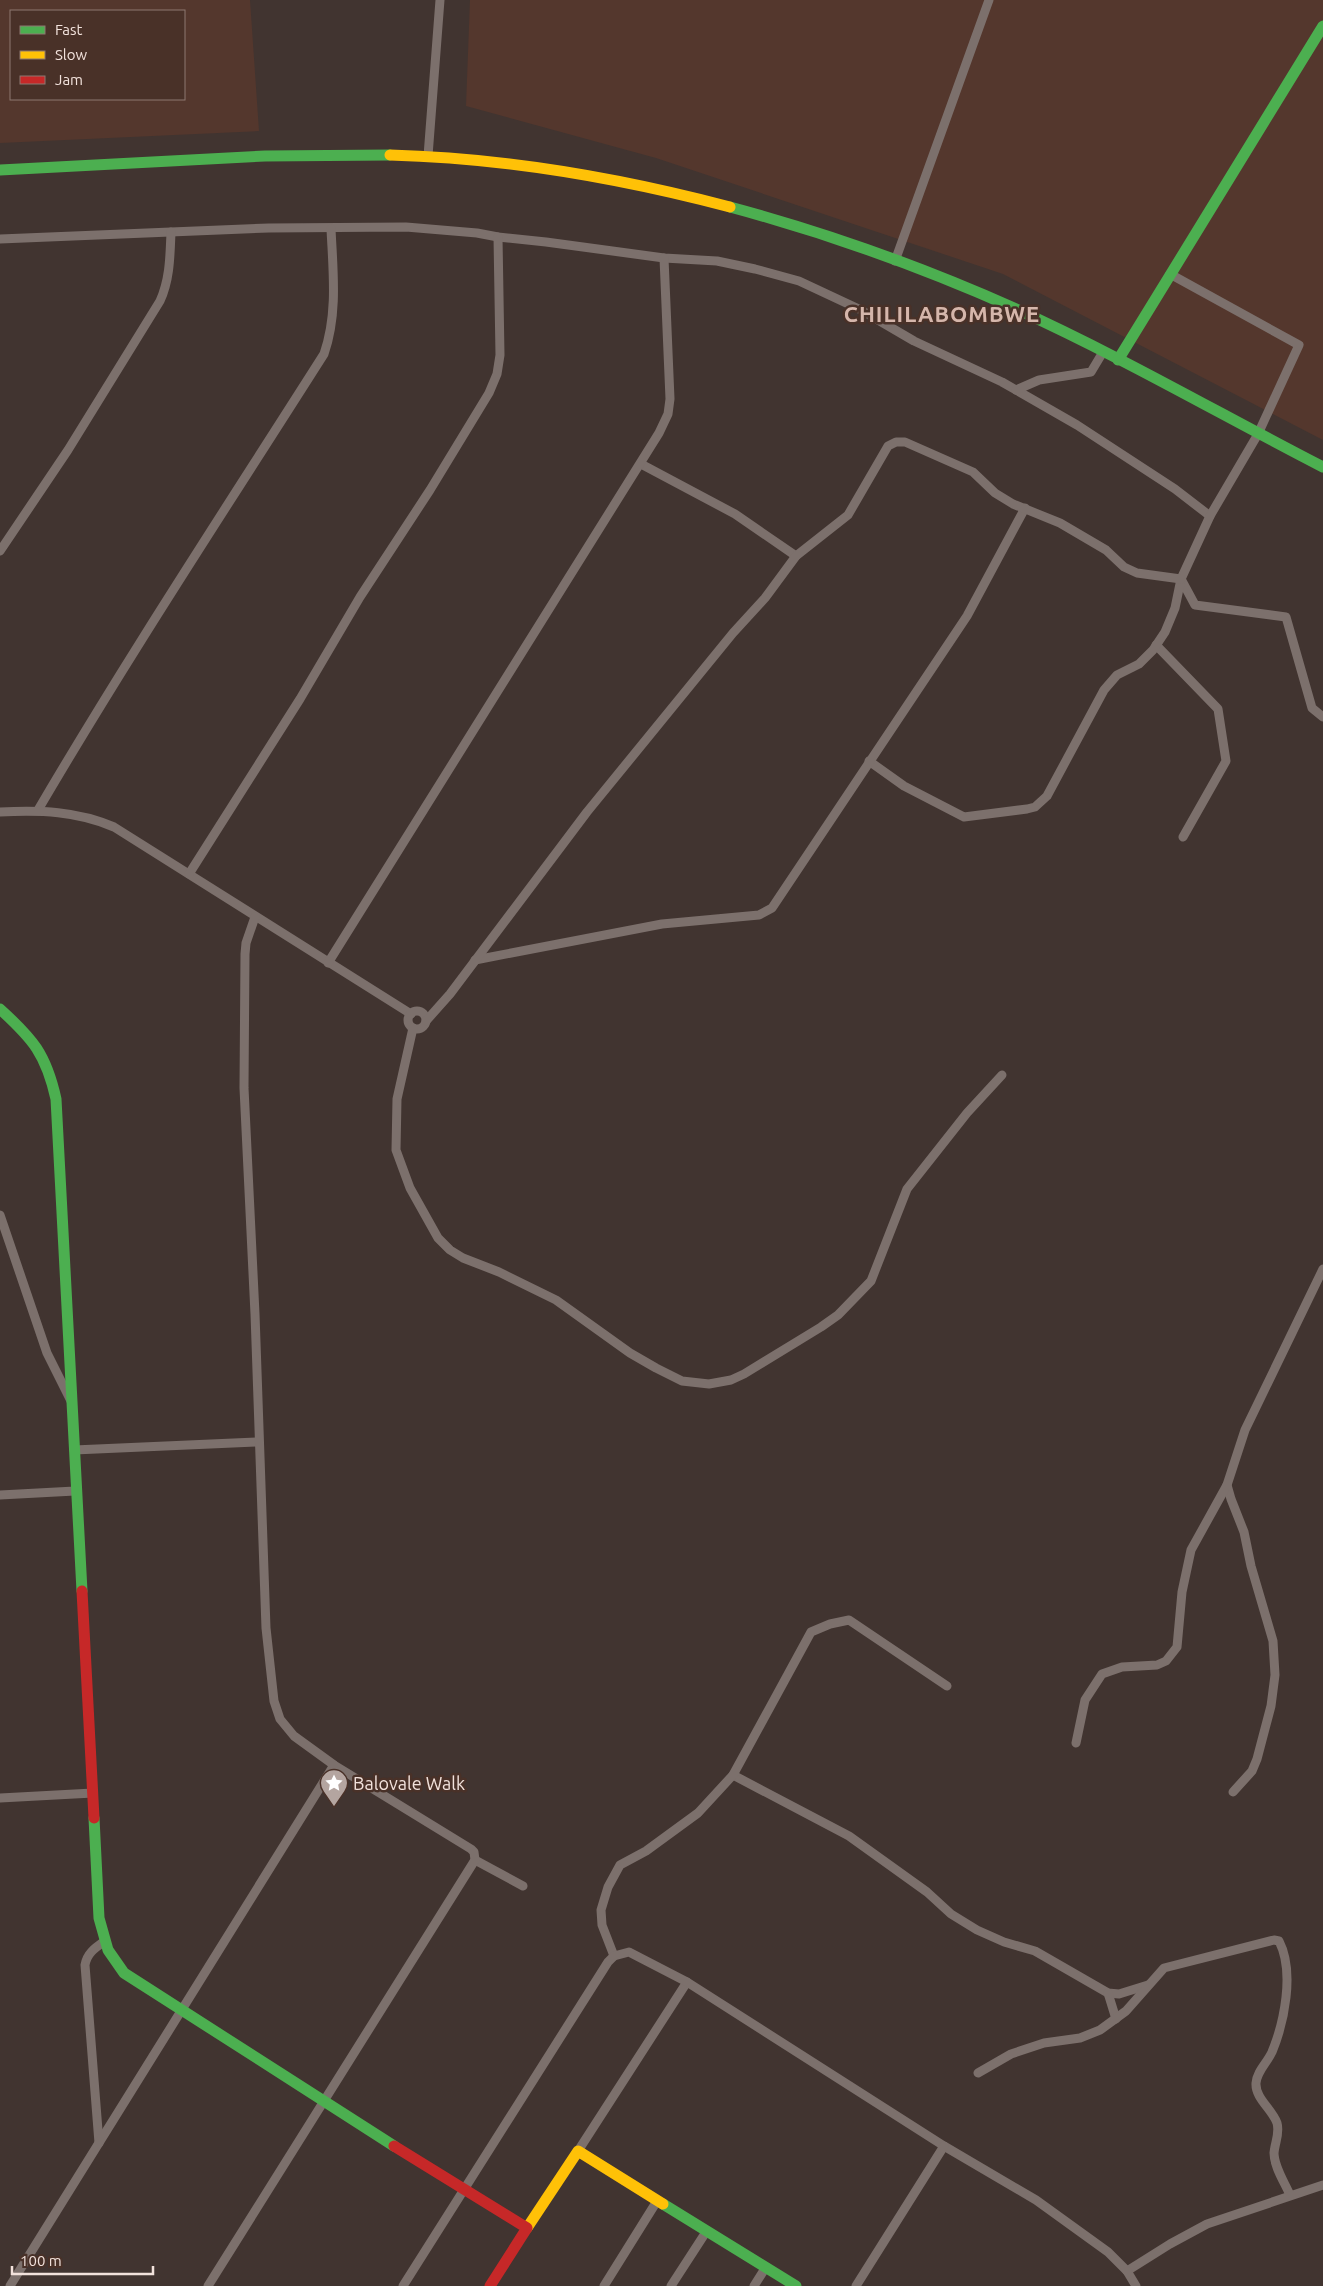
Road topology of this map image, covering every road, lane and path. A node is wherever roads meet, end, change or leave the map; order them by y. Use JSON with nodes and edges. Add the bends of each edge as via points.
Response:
{"nodes":[{"id":1,"x":440,"y":0,"type":"edge"},
{"id":2,"x":989,"y":0,"type":"edge"},
{"id":3,"x":1323,"y":26,"type":"edge"},
{"id":4,"x":428,"y":156,"type":"junction"},
{"id":5,"x":0,"y":170,"type":"edge"},
{"id":6,"x":331,"y":229,"type":"junction"},
{"id":7,"x":171,"y":232,"type":"junction"},
{"id":8,"x":498,"y":237,"type":"junction"},
{"id":9,"x":0,"y":239,"type":"edge"},
{"id":10,"x":664,"y":258,"type":"junction"},
{"id":11,"x":895,"y":261,"type":"junction"},
{"id":12,"x":1170,"y":274,"type":"junction"},
{"id":13,"x":1102,"y":352,"type":"junction"},
{"id":14,"x":1118,"y":360,"type":"junction"},
{"id":15,"x":1016,"y":390,"type":"junction"},
{"id":16,"x":1258,"y":434,"type":"junction"},
{"id":17,"x":641,"y":464,"type":"junction"},
{"id":18,"x":1323,"y":467,"type":"edge"},
{"id":19,"x":1025,"y":508,"type":"junction"},
{"id":20,"x":1210,"y":516,"type":"junction"},
{"id":21,"x":0,"y":551,"type":"edge"},
{"id":22,"x":796,"y":556,"type":"junction"},
{"id":23,"x":1181,"y":580,"type":"junction"},
{"id":24,"x":1156,"y":645,"type":"junction"},
{"id":25,"x":1323,"y":717,"type":"edge"},
{"id":26,"x":869,"y":761,"type":"junction"},
{"id":27,"x":38,"y":810,"type":"junction"},
{"id":28,"x":0,"y":812,"type":"edge"},
{"id":29,"x":1183,"y":837,"type":"dead end"},
{"id":30,"x":189,"y":874,"type":"junction"},
{"id":31,"x":255,"y":917,"type":"junction"},
{"id":32,"x":475,"y":960,"type":"junction"},
{"id":33,"x":328,"y":963,"type":"junction"},
{"id":34,"x":0,"y":1009,"type":"edge"},
{"id":35,"x":411,"y":1014,"type":"junction"},
{"id":36,"x":426,"y":1021,"type":"junction"},
{"id":37,"x":413,"y":1028,"type":"junction"},
{"id":38,"x":1002,"y":1075,"type":"dead end"},
{"id":39,"x":0,"y":1215,"type":"edge"},
{"id":40,"x":1323,"y":1269,"type":"edge"},
{"id":41,"x":72,"y":1403,"type":"junction"},
{"id":42,"x":258,"y":1442,"type":"junction"},
{"id":43,"x":74,"y":1450,"type":"junction"},
{"id":44,"x":1227,"y":1485,"type":"junction"},
{"id":45,"x":75,"y":1491,"type":"junction"},
{"id":46,"x":0,"y":1495,"type":"edge"},
{"id":47,"x":947,"y":1686,"type":"dead end"},
{"id":48,"x":1076,"y":1743,"type":"dead end"},
{"id":49,"x":334,"y":1765,"type":"junction"},
{"id":50,"x":733,"y":1775,"type":"junction"},
{"id":51,"x":1233,"y":1792,"type":"dead end"},
{"id":52,"x":93,"y":1793,"type":"junction"},
{"id":53,"x":0,"y":1798,"type":"edge"},
{"id":54,"x":475,"y":1860,"type":"junction"},
{"id":55,"x":523,"y":1886,"type":"dead end"},
{"id":56,"x":105,"y":1941,"type":"junction"},
{"id":57,"x":614,"y":1956,"type":"junction"},
{"id":58,"x":688,"y":1982,"type":"junction"},
{"id":59,"x":1148,"y":1985,"type":"junction"},
{"id":60,"x":1108,"y":1993,"type":"junction"},
{"id":61,"x":181,"y":2011,"type":"junction"},
{"id":62,"x":1116,"y":2019,"type":"junction"},
{"id":63,"x":978,"y":2073,"type":"dead end"},
{"id":64,"x":324,"y":2101,"type":"junction"},
{"id":65,"x":99,"y":2143,"type":"junction"},
{"id":66,"x":944,"y":2146,"type":"junction"},
{"id":67,"x":578,"y":2151,"type":"junction"},
{"id":68,"x":1323,"y":2185,"type":"edge"},
{"id":69,"x":462,"y":2189,"type":"junction"},
{"id":70,"x":1290,"y":2195,"type":"junction"},
{"id":71,"x":657,"y":2201,"type":"junction"},
{"id":72,"x":527,"y":2228,"type":"junction"},
{"id":73,"x":706,"y":2232,"type":"junction"},
{"id":74,"x":766,"y":2267,"type":"junction"},
{"id":75,"x":1127,"y":2271,"type":"junction"},
{"id":76,"x":10,"y":2286,"type":"edge"},
{"id":77,"x":208,"y":2286,"type":"edge"},
{"id":78,"x":403,"y":2286,"type":"edge"},
{"id":79,"x":490,"y":2286,"type":"edge"},
{"id":80,"x":604,"y":2286,"type":"edge"},
{"id":81,"x":671,"y":2286,"type":"edge"},
{"id":82,"x":754,"y":2286,"type":"edge"},
{"id":83,"x":796,"y":2286,"type":"edge"},
{"id":84,"x":856,"y":2286,"type":"edge"},
{"id":85,"x":1136,"y":2286,"type":"edge"}],
"edges":[{"from":1,"to":4,"type":"street"},
{"from":2,"to":11,"type":"street"},
{"from":3,"to":12,"type":"street"},
{"from":4,"to":5,"type":"street","via":[[328,154]]},
{"from":4,"to":11,"type":"street","via":[[565,172],[665,191],[830,236]]},
{"from":6,"to":7,"type":"street"},
{"from":6,"to":8,"type":"street","via":[[406,227]]},
{"from":6,"to":27,"type":"street","via":[[334,310],[324,354],[202,543]]},
{"from":7,"to":9,"type":"street"},
{"from":7,"to":21,"type":"street","via":[[169,272],[160,301],[68,450]]},
{"from":8,"to":10,"type":"street"},
{"from":8,"to":30,"type":"street","via":[[500,355],[497,374],[489,392]]},
{"from":10,"to":15,"type":"street","via":[[717,261],[799,281]]},
{"from":10,"to":17,"type":"street","via":[[670,399],[665,420]]},
{"from":11,"to":13,"type":"street","via":[[1003,303]]},
{"from":12,"to":14,"type":"street"},
{"from":12,"to":16,"type":"street","via":[[1299,345]]},
{"from":13,"to":14,"type":"street"},
{"from":13,"to":15,"type":"street","via":[[1091,372],[1044,379]]},
{"from":14,"to":16,"type":"street"},
{"from":15,"to":20,"type":"street","via":[[1141,466]]},
{"from":16,"to":18,"type":"street"},
{"from":16,"to":20,"type":"street"},
{"from":17,"to":22,"type":"street","via":[[736,514]]},
{"from":17,"to":33,"type":"street"},
{"from":19,"to":22,"type":"street","via":[[995,493],[973,472],[905,442],[896,442],[888,446],[881,456],[848,515]]},
{"from":19,"to":23,"type":"street","via":[[1060,523],[1137,573]]},
{"from":19,"to":26,"type":"street","via":[[967,616]]},
{"from":20,"to":23,"type":"street"},
{"from":22,"to":32,"type":"street","via":[[588,812]]},
{"from":23,"to":24,"type":"street","via":[[1175,608]]},
{"from":23,"to":25,"type":"street","via":[[1196,605],[1286,617],[1312,708]]},
{"from":24,"to":26,"type":"street","via":[[1138,664],[1117,675],[1104,690],[1047,796],[1035,807],[964,817],[904,786]]},
{"from":24,"to":29,"type":"street","via":[[1218,709],[1226,761]]},
{"from":26,"to":32,"type":"street","via":[[772,908],[760,915],[662,924]]},
{"from":27,"to":28,"type":"street"},
{"from":27,"to":30,"type":"street","via":[[71,814],[114,827]]},
{"from":30,"to":31,"type":"street"},
{"from":31,"to":33,"type":"street"},
{"from":31,"to":42,"type":"street","via":[[245,948],[243,1014]]},
{"from":32,"to":36,"type":"street"},
{"from":33,"to":35,"type":"street"},
{"from":34,"to":41,"type":"street","via":[[37,1045],[52,1078],[57,1118]]},
{"from":35,"to":36,"type":"street","via":[[419,1011]]},
{"from":35,"to":37,"type":"street","via":[[408,1022]]},
{"from":36,"to":37,"type":"street","via":[[420,1028]]},
{"from":37,"to":38,"type":"street","via":[[396,1099],[396,1150],[410,1188],[438,1238],[463,1258],[556,1300],[656,1368],[682,1381],[709,1384],[744,1374],[821,1327],[871,1282],[907,1189],[967,1113]]},
{"from":39,"to":41,"type":"street","via":[[47,1353]]},
{"from":40,"to":44,"type":"street","via":[[1245,1430]]},
{"from":41,"to":43,"type":"street"},
{"from":42,"to":43,"type":"street"},
{"from":42,"to":49,"type":"street","via":[[266,1628],[274,1701],[287,1728]]},
{"from":43,"to":45,"type":"street"},
{"from":44,"to":48,"type":"street","via":[[1191,1550],[1185,1570],[1177,1647],[1166,1662],[1122,1667],[1102,1674],[1085,1700]]},
{"from":44,"to":51,"type":"street","via":[[1244,1532],[1250,1566],[1273,1641],[1275,1675],[1271,1706],[1257,1759],[1252,1771]]},
{"from":45,"to":46,"type":"street"},
{"from":45,"to":52,"type":"street"},
{"from":47,"to":50,"type":"street","via":[[849,1620],[824,1626],[811,1632]]},
{"from":49,"to":54,"type":"street","via":[[471,1849]]},
{"from":49,"to":61,"type":"street"},
{"from":50,"to":57,"type":"street","via":[[698,1813],[620,1866],[608,1887],[601,1910],[602,1925]]},
{"from":50,"to":60,"type":"street","via":[[848,1836],[977,1930],[1035,1951]]},
{"from":52,"to":53,"type":"street"},
{"from":52,"to":56,"type":"street","via":[[99,1918]]},
{"from":54,"to":55,"type":"street"},
{"from":54,"to":64,"type":"street"},
{"from":56,"to":61,"type":"street","via":[[124,1973]]},
{"from":56,"to":65,"type":"street","via":[[91,1951],[85,1965]]},
{"from":57,"to":58,"type":"street","via":[[629,1952],[636,1954]]},
{"from":57,"to":69,"type":"street"},
{"from":58,"to":66,"type":"street"},
{"from":58,"to":67,"type":"street"},
{"from":59,"to":60,"type":"street","via":[[1119,1994]]},
{"from":59,"to":62,"type":"street"},
{"from":59,"to":70,"type":"street","via":[[1164,1968],[1280,1941],[1285,1956],[1286,1993],[1282,2026],[1260,2070],[1256,2088],[1278,2125],[1274,2153]]},
{"from":60,"to":62,"type":"street"},
{"from":61,"to":64,"type":"street"},
{"from":61,"to":65,"type":"street"},
{"from":62,"to":63,"type":"street","via":[[1080,2038],[1044,2043],[1010,2054]]},
{"from":64,"to":69,"type":"street"},
{"from":64,"to":77,"type":"street"},
{"from":65,"to":76,"type":"street"},
{"from":66,"to":75,"type":"street","via":[[1069,2222]]},
{"from":66,"to":84,"type":"street"},
{"from":67,"to":71,"type":"street"},
{"from":67,"to":72,"type":"street"},
{"from":68,"to":70,"type":"street"},
{"from":69,"to":72,"type":"street"},
{"from":69,"to":78,"type":"street"},
{"from":70,"to":75,"type":"street","via":[[1207,2224]]},
{"from":71,"to":73,"type":"street"},
{"from":71,"to":80,"type":"street"},
{"from":72,"to":79,"type":"street"},
{"from":73,"to":74,"type":"street"},
{"from":73,"to":81,"type":"street"},
{"from":74,"to":82,"type":"street"},
{"from":74,"to":83,"type":"street"},
{"from":75,"to":85,"type":"street"}]}
